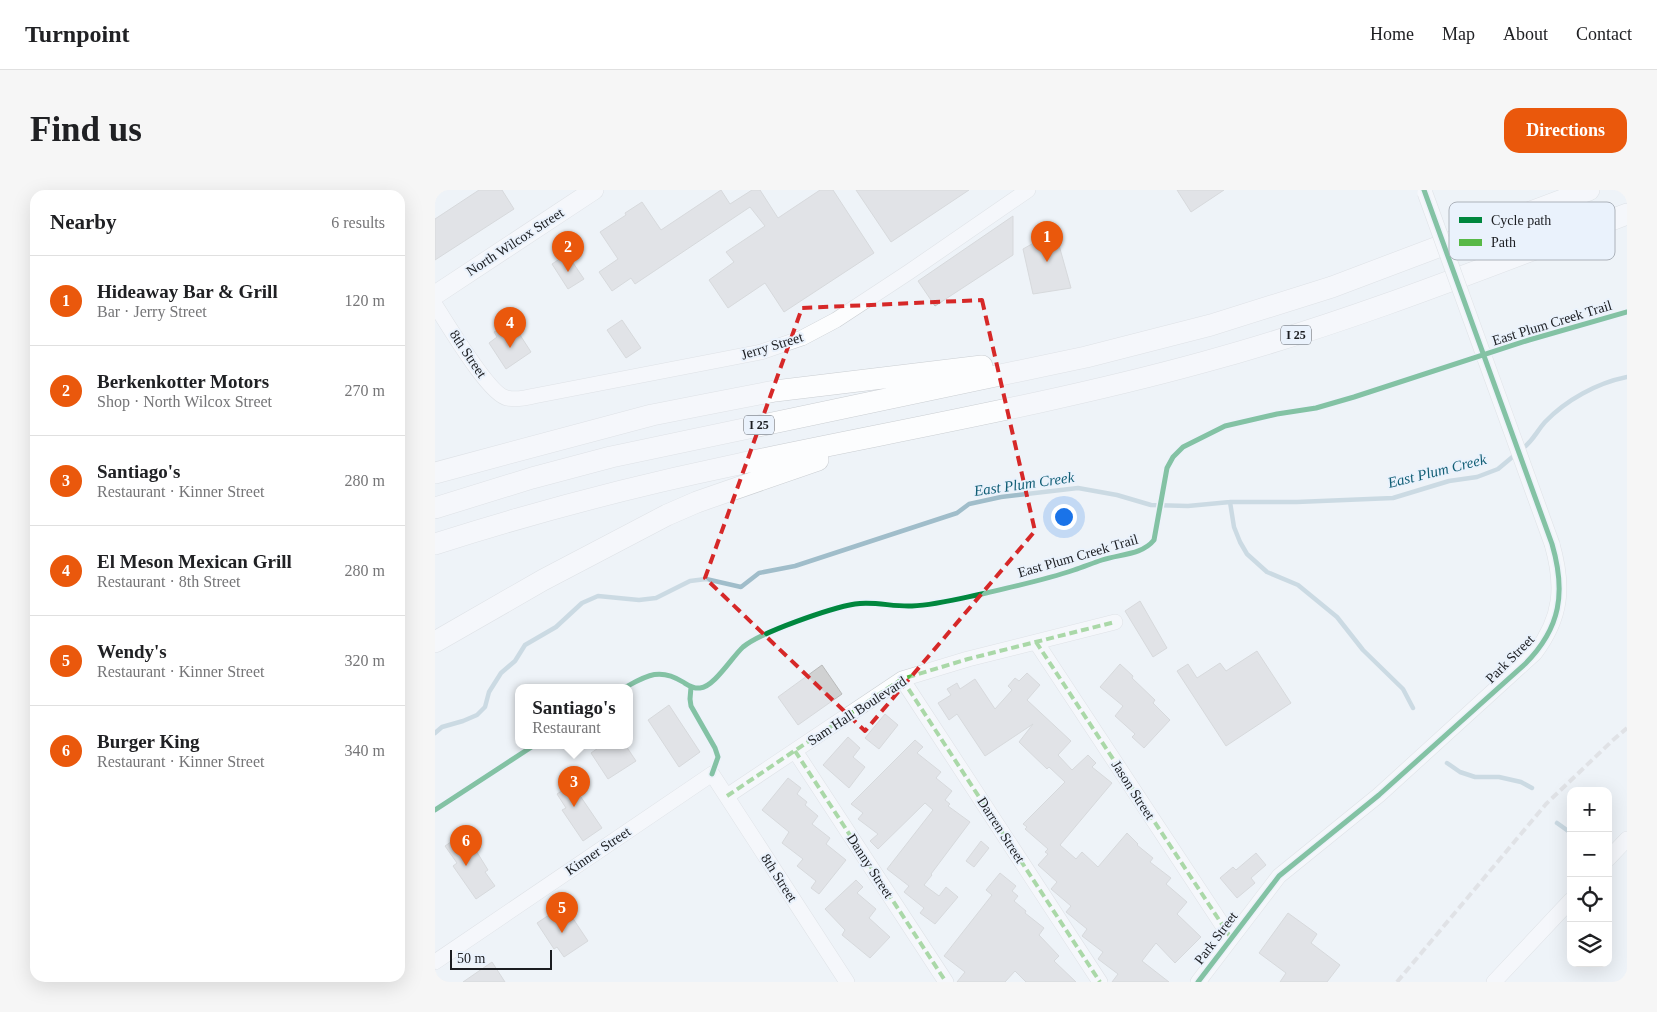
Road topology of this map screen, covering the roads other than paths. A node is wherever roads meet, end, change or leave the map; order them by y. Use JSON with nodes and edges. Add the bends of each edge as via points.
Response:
{"nodes":[{"id":1,"x":594,"y":190,"type":"edge"},
{"id":2,"x":1028,"y":190,"type":"edge"},
{"id":3,"x":1589,"y":190,"type":"edge"},
{"id":4,"x":1425,"y":192,"type":"edge"},
{"id":5,"x":1557,"y":202,"type":"edge"},
{"id":6,"x":1627,"y":214,"type":"edge"},
{"id":7,"x":1615,"y":219,"type":"edge"},
{"id":8,"x":1449,"y":243,"type":"edge"},
{"id":9,"x":1449,"y":259,"type":"edge"},
{"id":10,"x":1450,"y":260,"type":"edge"},
{"id":11,"x":1505,"y":260,"type":"edge"},
{"id":12,"x":435,"y":294,"type":"edge"},
{"id":13,"x":435,"y":305,"type":"edge"},
{"id":14,"x":1087,"y":357,"type":"junction"},
{"id":15,"x":506,"y":398,"type":"joint"},
{"id":16,"x":955,"y":420,"type":"junction"},
{"id":17,"x":435,"y":473,"type":"edge"},
{"id":18,"x":435,"y":508,"type":"edge"},
{"id":19,"x":435,"y":544,"type":"edge"},
{"id":20,"x":1115,"y":622,"type":"dead end"},
{"id":21,"x":435,"y":642,"type":"edge"},
{"id":22,"x":1036,"y":642,"type":"junction"},
{"id":23,"x":902,"y":679,"type":"junction"},
{"id":24,"x":795,"y":751,"type":"junction"},
{"id":25,"x":712,"y":774,"type":"joint"},
{"id":26,"x":727,"y":796,"type":"junction"},
{"id":27,"x":1627,"y":838,"type":"edge"},
{"id":28,"x":1612,"y":855,"type":"edge"},
{"id":29,"x":1567,"y":904,"type":"edge"},
{"id":30,"x":1231,"y":938,"type":"junction"},
{"id":31,"x":435,"y":962,"type":"edge"},
{"id":32,"x":847,"y":982,"type":"edge"},
{"id":33,"x":946,"y":982,"type":"edge"},
{"id":34,"x":1100,"y":982,"type":"edge"},
{"id":35,"x":1198,"y":982,"type":"edge"},
{"id":36,"x":1494,"y":982,"type":"edge"}],
"edges":[{"from":1,"to":12,"type":"main road","name":"North Wilcox Street"},
{"from":2,"to":15,"type":"street","name":"Jerry Street","via":[[851,310],[794,341],[751,354],[519,399]]},
{"from":3,"to":5,"type":"highway","number":"I 25"},
{"from":4,"to":9,"type":"street","name":"Park Street","bridge":true},
{"from":6,"to":7,"type":"highway","number":"I 25"},
{"from":8,"to":14,"type":"highway","number":"I 25","via":[[1323,290],[1211,325]]},
{"from":10,"to":30,"type":"street","name":"Park Street","bridge":true,"via":[[1552,544],[1560,578],[1555,618],[1535,653],[1379,795],[1279,876]]},
{"from":11,"to":16,"type":"highway","number":"I 25","via":[[1291,337],[1204,362]]},
{"from":13,"to":15,"type":"street","name":"8th Street","via":[[487,382]]},
{"from":14,"to":17,"type":"highway","via":[[953,369],[775,391],[652,416]]},
{"from":14,"to":18,"type":"highway","number":"I 25","via":[[611,457]]},
{"from":16,"to":19,"type":"highway","number":"I 25","via":[[637,487]]},
{"from":16,"to":21,"type":"highway","via":[[785,470],[690,505],[639,528]]},
{"from":20,"to":22,"type":"street","name":"Sam Hall Boulevard"},
{"from":22,"to":23,"type":"street","name":"Sam Hall Boulevard"},
{"from":22,"to":30,"type":"street","name":"Jason Street"},
{"from":23,"to":24,"type":"street","name":"Sam Hall Boulevard"},
{"from":23,"to":34,"type":"street","name":"Darren Street"},
{"from":24,"to":26,"type":"street","name":"Sam Hall Boulevard"},
{"from":24,"to":33,"type":"street","name":"Danny Street"},
{"from":25,"to":26,"type":"street","name":"8th Street"},
{"from":25,"to":31,"type":"street","name":"Kinner Street"},
{"from":26,"to":32,"type":"street","name":"8th Street"},
{"from":27,"to":28,"type":"street"},
{"from":29,"to":36,"type":"street"},
{"from":30,"to":35,"type":"street","name":"Park Street"}]}
